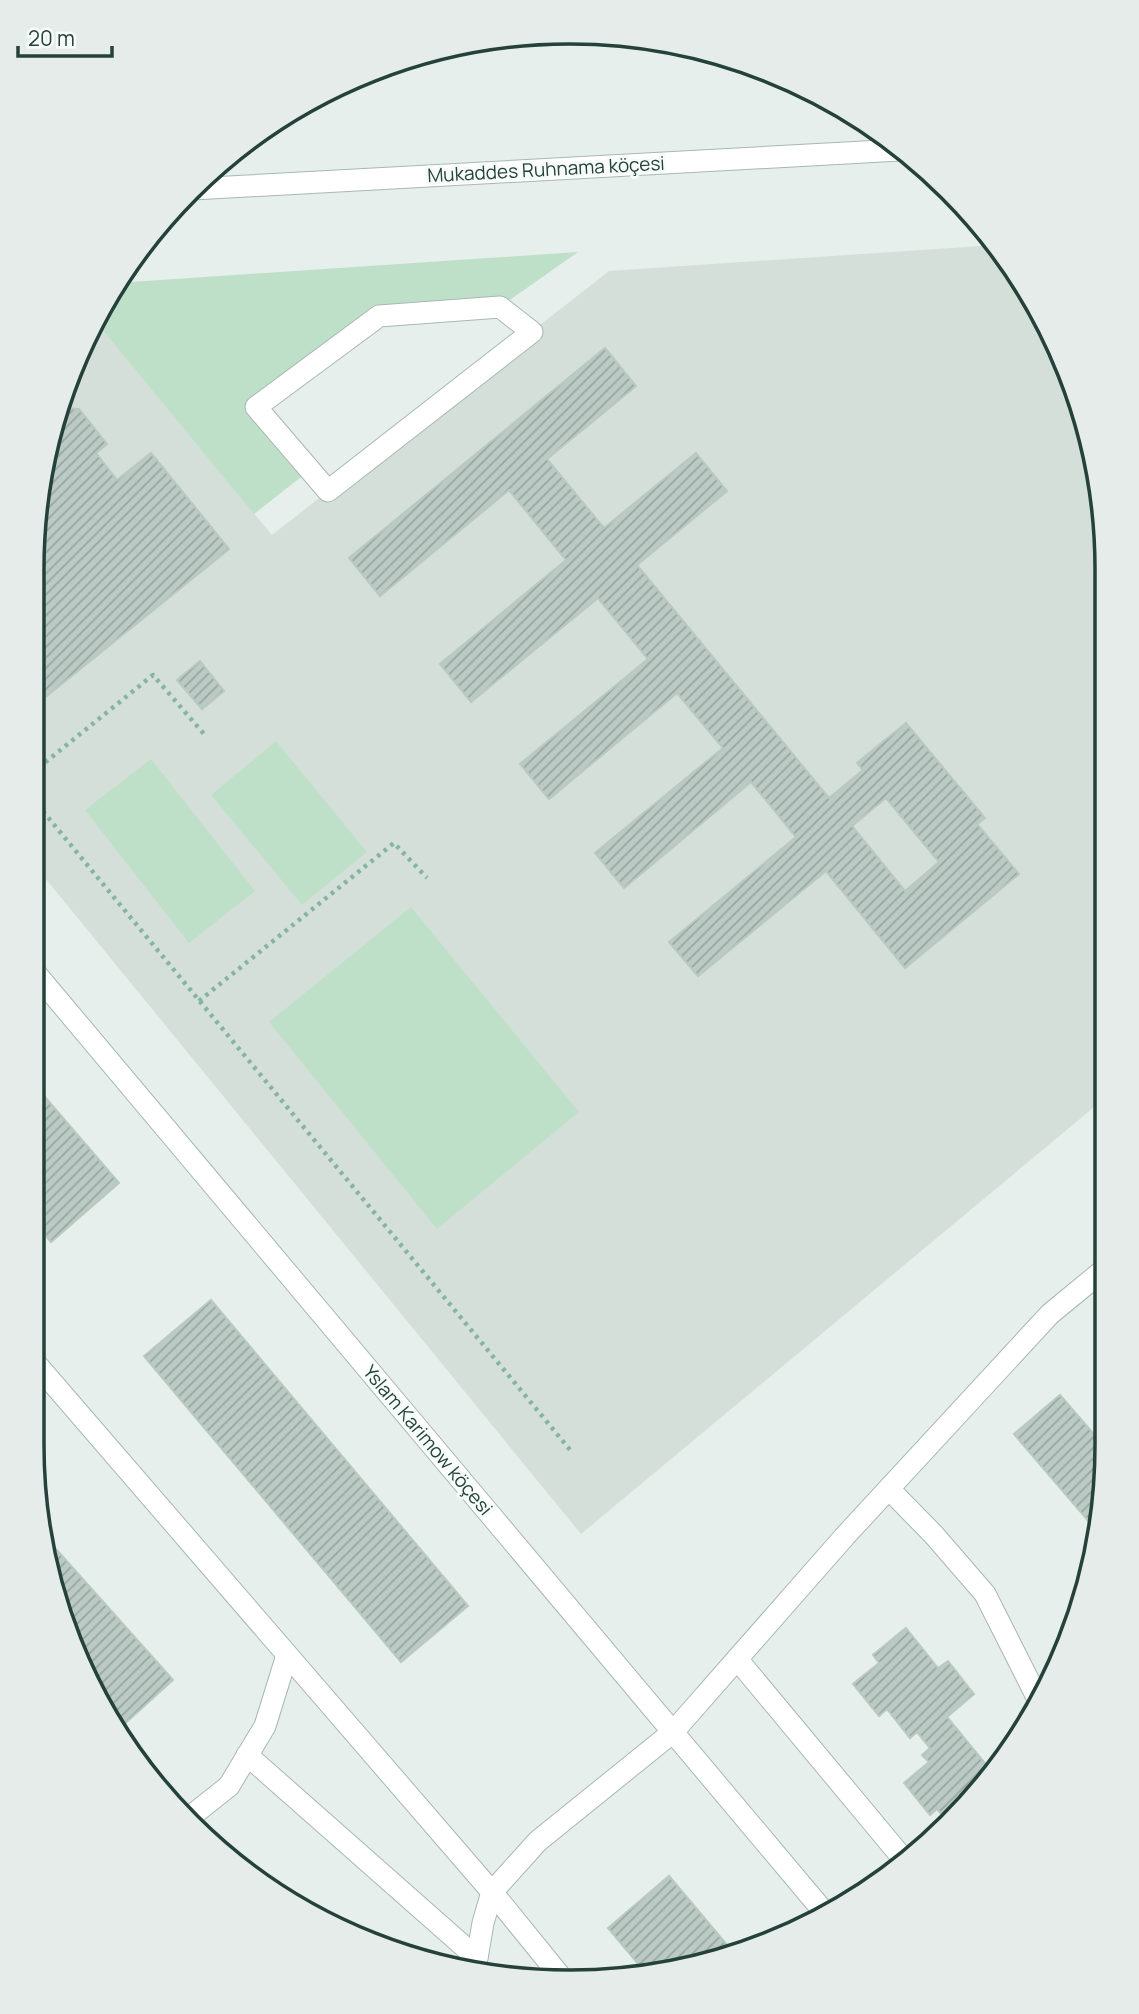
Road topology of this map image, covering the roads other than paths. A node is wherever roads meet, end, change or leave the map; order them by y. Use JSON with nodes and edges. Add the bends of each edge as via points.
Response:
{"nodes":[{"id":1,"x":888,"y":151,"type":"edge"},
{"id":2,"x":209,"y":187,"type":"edge"},
{"id":3,"x":256,"y":407,"type":"joint"},
{"id":4,"x":44,"y":983,"type":"edge"},
{"id":5,"x":1095,"y":1277,"type":"edge"},
{"id":6,"x":44,"y":1373,"type":"edge"},
{"id":7,"x":889,"y":1489,"type":"junction"},
{"id":8,"x":288,"y":1655,"type":"junction"},
{"id":9,"x":737,"y":1659,"type":"junction"},
{"id":10,"x":1034,"y":1691,"type":"edge"},
{"id":11,"x":673,"y":1732,"type":"junction"},
{"id":12,"x":247,"y":1755,"type":"junction"},
{"id":13,"x":195,"y":1813,"type":"edge"},
{"id":14,"x":899,"y":1854,"type":"edge"},
{"id":15,"x":492,"y":1892,"type":"junction"},
{"id":16,"x":820,"y":1907,"type":"edge"},
{"id":17,"x":473,"y":1961,"type":"edge"},
{"id":18,"x":475,"y":1961,"type":"edge"},
{"id":19,"x":555,"y":1970,"type":"edge"}],
"edges":[{"from":1,"to":2,"type":"street","name":"Mukaddes Ruhnama köçesi"},
{"from":3,"to":3,"type":"street","via":[[328,491],[532,332],[500,307],[379,316]]},
{"from":4,"to":11,"type":"street","name":"Yslam Karimow köçesi"},
{"from":5,"to":7,"type":"street","via":[[1049,1314]]},
{"from":6,"to":8,"type":"street"},
{"from":7,"to":9,"type":"street"},
{"from":7,"to":10,"type":"street","via":[[985,1594]]},
{"from":8,"to":12,"type":"street","via":[[265,1726]]},
{"from":8,"to":15,"type":"street"},
{"from":9,"to":11,"type":"street"},
{"from":9,"to":14,"type":"street"},
{"from":11,"to":15,"type":"street","via":[[538,1841]]},
{"from":11,"to":16,"type":"street","name":"Yslam Karimow köçesi"},
{"from":12,"to":13,"type":"street","via":[[229,1786]]},
{"from":12,"to":17,"type":"street"},
{"from":15,"to":18,"type":"street"},
{"from":15,"to":19,"type":"street"}]}
